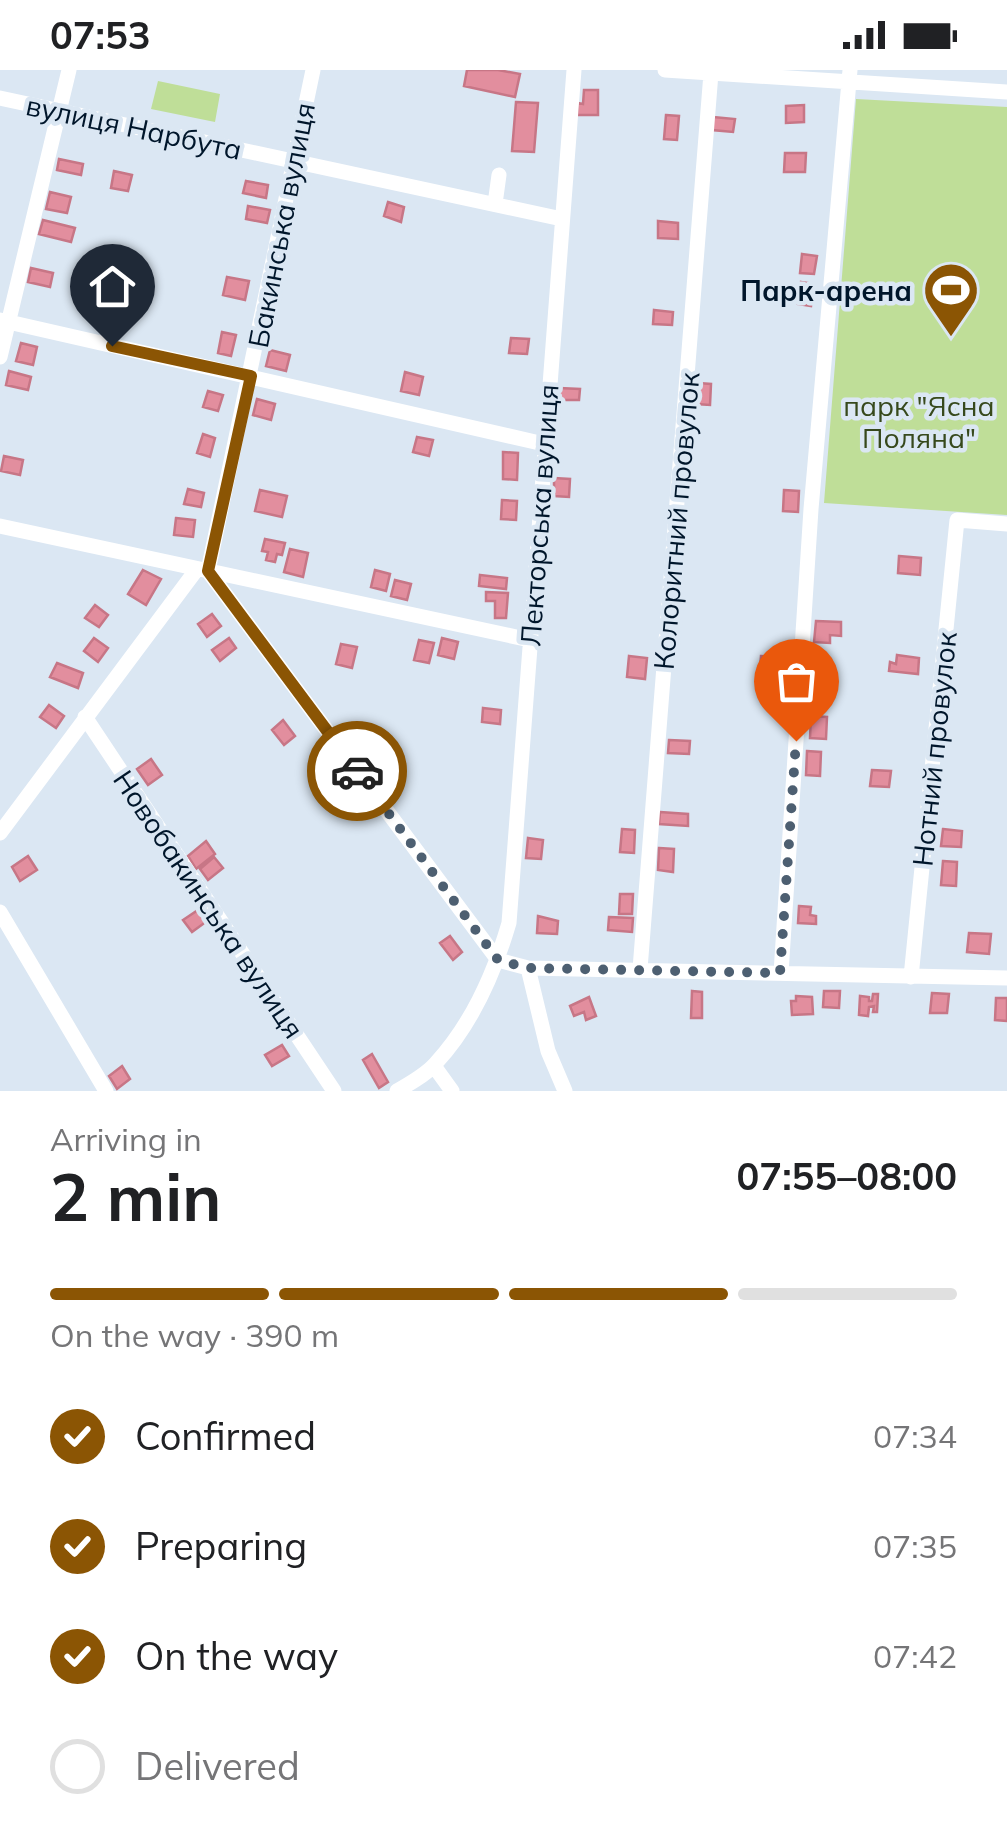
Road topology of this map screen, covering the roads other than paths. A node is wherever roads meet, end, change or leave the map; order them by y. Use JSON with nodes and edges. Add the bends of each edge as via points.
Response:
{"nodes":[{"id":1,"x":69,"y":70,"type":"edge"},
{"id":2,"x":313,"y":70,"type":"edge"},
{"id":3,"x":574,"y":70,"type":"edge"},
{"id":4,"x":665,"y":70,"type":"edge"},
{"id":5,"x":711,"y":74,"type":"junction"},
{"id":6,"x":849,"y":76,"type":"edge"},
{"id":7,"x":1007,"y":92,"type":"edge"},
{"id":8,"x":0,"y":98,"type":"edge"},
{"id":9,"x":60,"y":113,"type":"junction"},
{"id":10,"x":292,"y":160,"type":"junction"},
{"id":11,"x":499,"y":176,"type":"dead end"},
{"id":12,"x":496,"y":204,"type":"junction"},
{"id":13,"x":562,"y":219,"type":"junction"},
{"id":14,"x":4,"y":321,"type":"edge"},
{"id":15,"x":0,"y":357,"type":"edge"},
{"id":16,"x":251,"y":376,"type":"junction"},
{"id":17,"x":544,"y":444,"type":"junction"},
{"id":18,"x":1007,"y":524,"type":"edge"},
{"id":19,"x":0,"y":526,"type":"edge"},
{"id":20,"x":202,"y":570,"type":"junction"},
{"id":21,"x":530,"y":640,"type":"junction"},
{"id":22,"x":85,"y":717,"type":"junction"},
{"id":23,"x":0,"y":832,"type":"edge"},
{"id":24,"x":0,"y":912,"type":"edge"},
{"id":25,"x":498,"y":960,"type":"junction"},
{"id":26,"x":528,"y":968,"type":"junction"},
{"id":27,"x":640,"y":969,"type":"junction"},
{"id":28,"x":780,"y":973,"type":"junction"},
{"id":29,"x":911,"y":978,"type":"junction"},
{"id":30,"x":1007,"y":978,"type":"edge"},
{"id":31,"x":434,"y":1066,"type":"junction"},
{"id":32,"x":106,"y":1091,"type":"edge"},
{"id":33,"x":334,"y":1091,"type":"edge"},
{"id":34,"x":397,"y":1091,"type":"edge"},
{"id":35,"x":452,"y":1091,"type":"edge"},
{"id":36,"x":565,"y":1091,"type":"edge"}],
"edges":[{"from":1,"to":9,"type":"street"},
{"from":2,"to":10,"type":"street","name":"Бакинська вулиця"},
{"from":3,"to":13,"type":"street","name":"Лекторська вулиця"},
{"from":4,"to":5,"type":"street"},
{"from":5,"to":6,"type":"street"},
{"from":5,"to":27,"type":"street","name":"Колоритний провулок"},
{"from":6,"to":7,"type":"street"},
{"from":6,"to":28,"type":"street"},
{"from":8,"to":9,"type":"street","name":"вулиця Нарбута"},
{"from":9,"to":10,"type":"street","name":"вулиця Нарбута"},
{"from":9,"to":14,"type":"street"},
{"from":10,"to":12,"type":"street","name":"вулиця Нарбута"},
{"from":10,"to":16,"type":"street","name":"Бакинська вулиця"},
{"from":11,"to":12,"type":"street"},
{"from":12,"to":13,"type":"street","name":"вулиця Нарбута"},
{"from":13,"to":17,"type":"street","name":"Лекторська вулиця"},
{"from":14,"to":15,"type":"street"},
{"from":14,"to":16,"type":"street"},
{"from":16,"to":17,"type":"street"},
{"from":16,"to":20,"type":"street","name":"Бакинська вулиця"},
{"from":17,"to":21,"type":"street","name":"Лекторська вулиця"},
{"from":18,"to":29,"type":"street","name":"Нотний провулок","via":[[956,520]]},
{"from":19,"to":20,"type":"street"},
{"from":20,"to":21,"type":"street"},
{"from":20,"to":22,"type":"street"},
{"from":20,"to":25,"type":"street"},
{"from":21,"to":25,"type":"street","name":"Лекторська вулиця","via":[[509,923]]},
{"from":22,"to":23,"type":"street"},
{"from":22,"to":33,"type":"street","name":"Новобакинська вулиця"},
{"from":24,"to":32,"type":"street"},
{"from":25,"to":26,"type":"street"},
{"from":25,"to":31,"type":"street","name":"Лекторська вулиця","via":[[473,1013]]},
{"from":26,"to":27,"type":"street"},
{"from":26,"to":36,"type":"street"},
{"from":27,"to":28,"type":"street"},
{"from":28,"to":29,"type":"street"},
{"from":29,"to":30,"type":"street"},
{"from":31,"to":34,"type":"street","name":"Лекторська вулиця"},
{"from":31,"to":35,"type":"street"}]}
